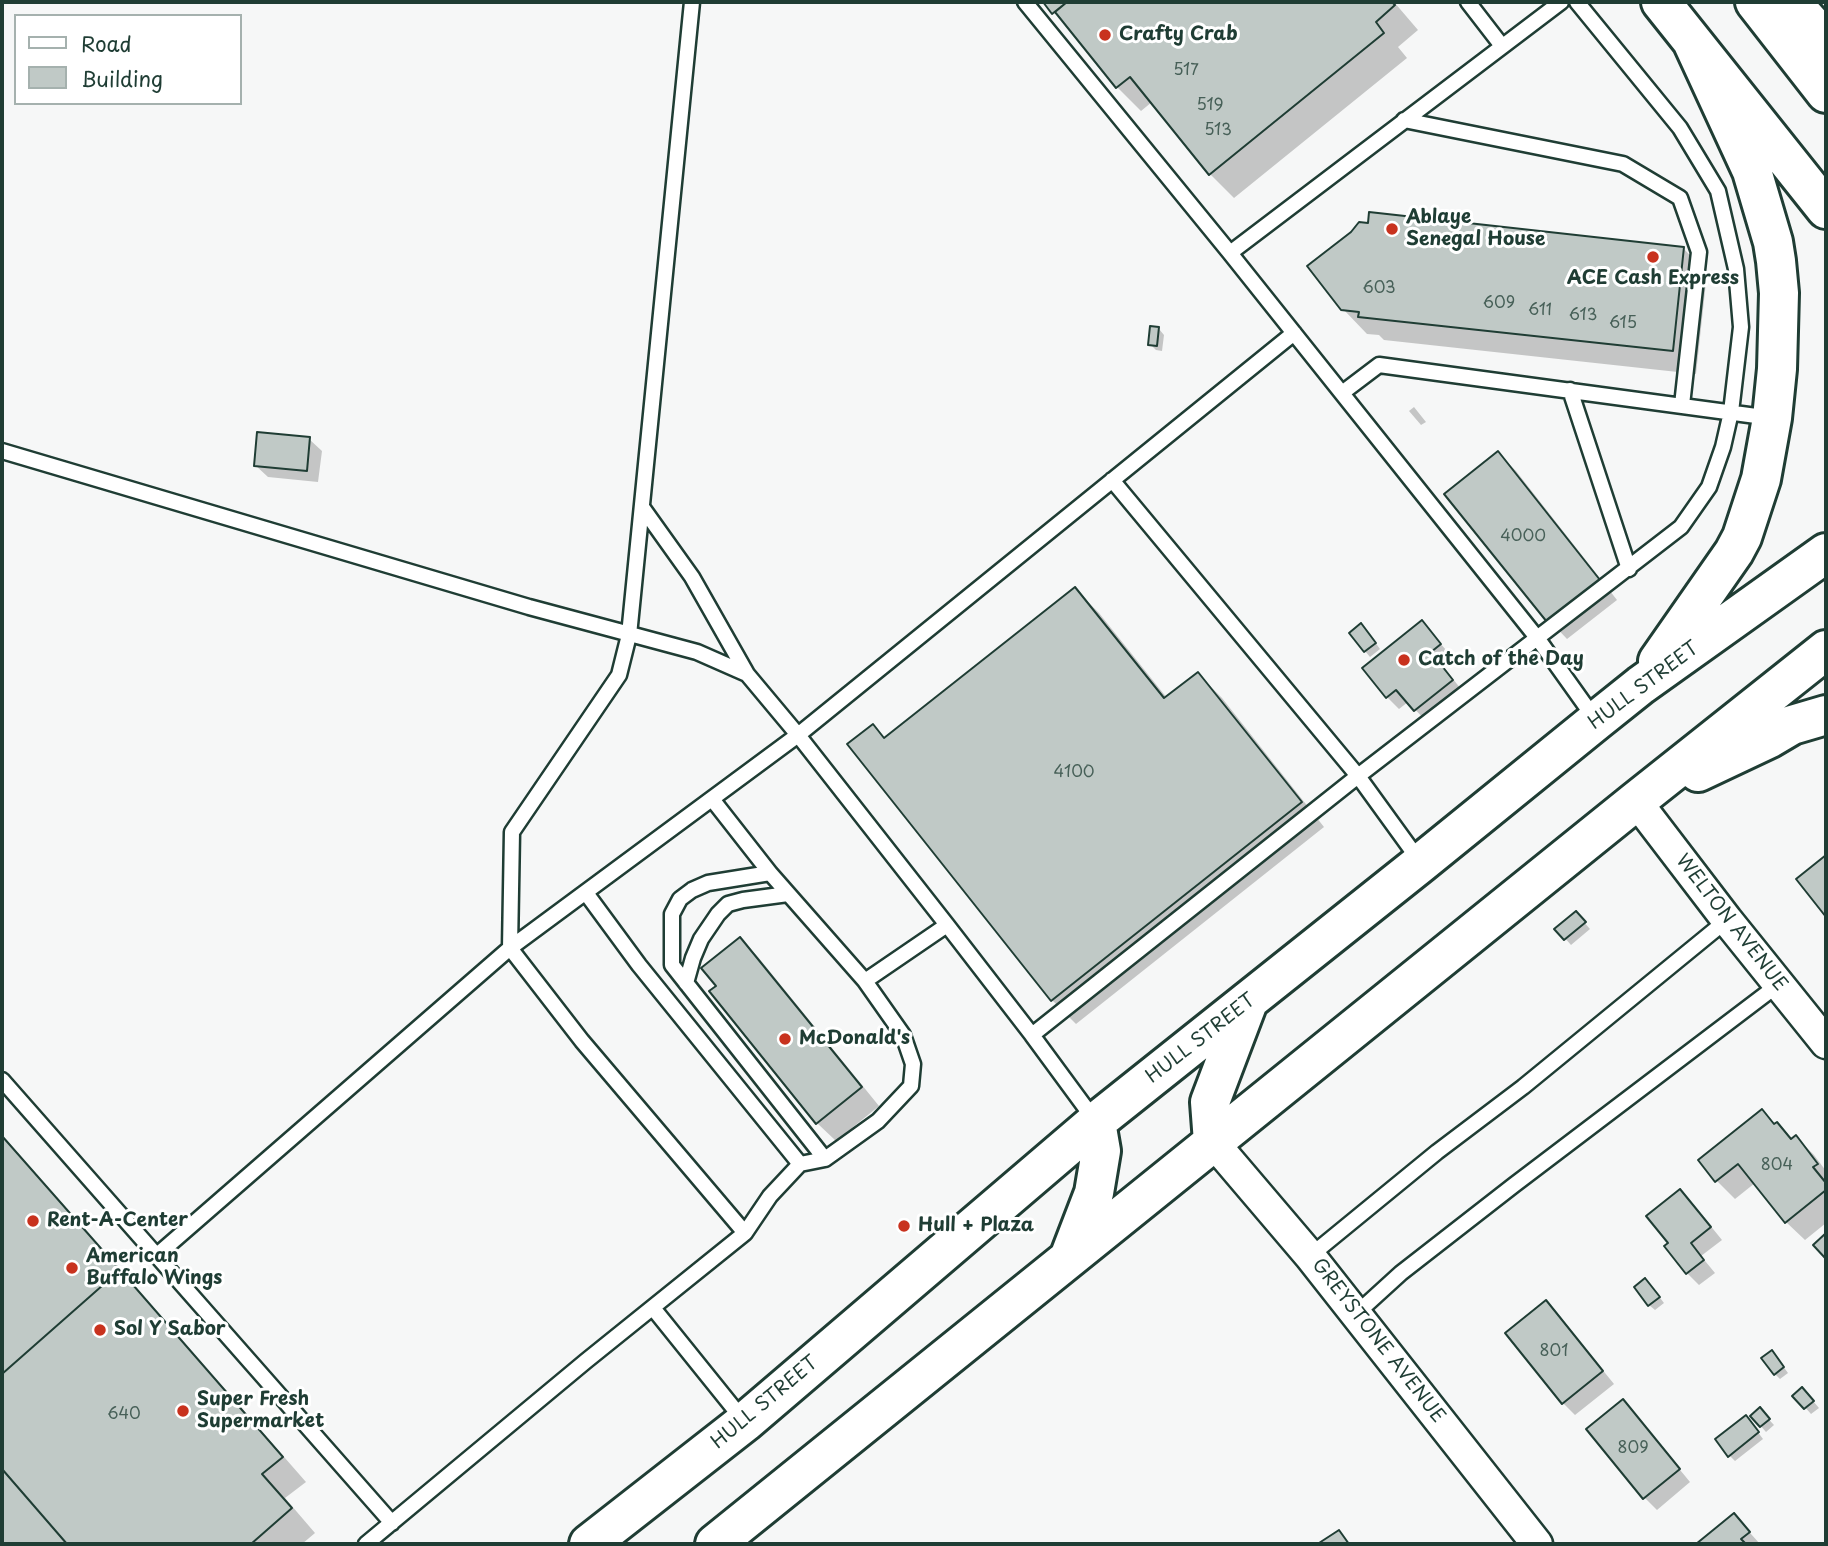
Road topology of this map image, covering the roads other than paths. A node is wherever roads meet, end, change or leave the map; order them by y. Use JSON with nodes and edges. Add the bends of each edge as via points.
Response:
{"nodes":[{"id":1,"x":692,"y":2,"type":"edge"},
{"id":2,"x":1025,"y":2,"type":"edge"},
{"id":3,"x":1468,"y":2,"type":"edge"},
{"id":4,"x":1561,"y":2,"type":"edge"},
{"id":5,"x":1577,"y":2,"type":"edge"},
{"id":6,"x":1661,"y":2,"type":"edge"},
{"id":7,"x":1755,"y":2,"type":"edge"},
{"id":8,"x":1791,"y":2,"type":"edge"},
{"id":9,"x":1692,"y":41,"type":"junction"},
{"id":10,"x":1826,"y":41,"type":"edge"},
{"id":11,"x":1502,"y":46,"type":"junction"},
{"id":12,"x":1826,"y":93,"type":"edge"},
{"id":13,"x":1404,"y":120,"type":"junction"},
{"id":14,"x":1826,"y":209,"type":"edge"},
{"id":15,"x":1230,"y":253,"type":"junction"},
{"id":16,"x":1294,"y":333,"type":"junction"},
{"id":17,"x":1570,"y":390,"type":"junction"},
{"id":18,"x":1342,"y":393,"type":"junction"},
{"id":19,"x":1682,"y":405,"type":"junction"},
{"id":20,"x":1731,"y":412,"type":"junction"},
{"id":21,"x":1772,"y":418,"type":"junction"},
{"id":22,"x":2,"y":451,"type":"edge"},
{"id":23,"x":1112,"y":480,"type":"junction"},
{"id":24,"x":642,"y":507,"type":"junction"},
{"id":25,"x":1826,"y":553,"type":"edge"},
{"id":26,"x":1629,"y":569,"type":"junction"},
{"id":27,"x":629,"y":635,"type":"junction"},
{"id":28,"x":1538,"y":639,"type":"junction"},
{"id":29,"x":1826,"y":650,"type":"edge"},
{"id":30,"x":747,"y":674,"type":"junction"},
{"id":31,"x":1641,"y":685,"type":"junction"},
{"id":32,"x":1826,"y":715,"type":"edge"},
{"id":33,"x":1596,"y":721,"type":"junction"},
{"id":34,"x":798,"y":735,"type":"junction"},
{"id":35,"x":1358,"y":776,"type":"junction"},
{"id":36,"x":712,"y":799,"type":"junction"},
{"id":37,"x":1636,"y":801,"type":"junction"},
{"id":38,"x":1421,"y":863,"type":"junction"},
{"id":39,"x":770,"y":873,"type":"junction"},
{"id":40,"x":586,"y":893,"type":"junction"},
{"id":41,"x":788,"y":894,"type":"junction"},
{"id":42,"x":1727,"y":920,"type":"junction"},
{"id":43,"x":947,"y":925,"type":"junction"},
{"id":44,"x":510,"y":948,"type":"junction"},
{"id":45,"x":865,"y":982,"type":"junction"},
{"id":46,"x":686,"y":983,"type":"junction"},
{"id":47,"x":1779,"y":984,"type":"junction"},
{"id":48,"x":1248,"y":1002,"type":"junction"},
{"id":49,"x":1032,"y":1034,"type":"junction"},
{"id":50,"x":1826,"y":1043,"type":"edge"},
{"id":51,"x":2,"y":1080,"type":"edge"},
{"id":52,"x":1096,"y":1122,"type":"junction"},
{"id":53,"x":1213,"y":1142,"type":"junction"},
{"id":54,"x":825,"y":1159,"type":"junction"},
{"id":55,"x":800,"y":1164,"type":"junction"},
{"id":56,"x":746,"y":1233,"type":"junction"},
{"id":57,"x":156,"y":1256,"type":"junction"},
{"id":58,"x":1310,"y":1256,"type":"junction"},
{"id":59,"x":1069,"y":1260,"type":"junction"},
{"id":60,"x":653,"y":1308,"type":"junction"},
{"id":61,"x":1356,"y":1314,"type":"junction"},
{"id":62,"x":744,"y":1422,"type":"junction"},
{"id":63,"x":392,"y":1524,"type":"junction"},
{"id":64,"x":366,"y":1544,"type":"edge"},
{"id":65,"x":589,"y":1544,"type":"edge"},
{"id":66,"x":715,"y":1544,"type":"edge"},
{"id":67,"x":1537,"y":1544,"type":"edge"}],
"edges":[{"from":1,"to":24,"type":"lane"},
{"from":2,"to":15,"type":"lane"},
{"from":3,"to":11,"type":"lane"},
{"from":4,"to":11,"type":"lane"},
{"from":5,"to":20,"type":"lane","via":[[1680,128],[1718,191],[1736,269],[1741,327]]},
{"from":6,"to":9,"type":"main road"},
{"from":7,"to":12,"type":"main road"},
{"from":8,"to":10,"type":"main road"},
{"from":9,"to":14,"type":"main road"},
{"from":9,"to":21,"type":"main road","via":[[1752,171],[1773,242],[1779,324]]},
{"from":11,"to":13,"type":"lane"},
{"from":13,"to":15,"type":"lane"},
{"from":13,"to":19,"type":"lane","via":[[1623,164],[1680,198],[1699,252]]},
{"from":15,"to":16,"type":"lane"},
{"from":16,"to":18,"type":"lane"},
{"from":16,"to":23,"type":"lane"},
{"from":17,"to":18,"type":"lane","via":[[1378,365]]},
{"from":17,"to":19,"type":"lane"},
{"from":17,"to":26,"type":"lane"},
{"from":18,"to":28,"type":"lane"},
{"from":19,"to":20,"type":"lane"},
{"from":20,"to":21,"type":"lane"},
{"from":20,"to":26,"type":"lane","via":[[1709,487],[1681,527]]},
{"from":21,"to":31,"type":"main road","via":[[1761,480],[1742,537]]},
{"from":22,"to":27,"type":"lane"},
{"from":23,"to":34,"type":"lane"},
{"from":23,"to":35,"type":"lane"},
{"from":24,"to":27,"type":"lane"},
{"from":24,"to":30,"type":"lane","via":[[692,577]]},
{"from":25,"to":31,"type":"main road","name":"HULL STREET"},
{"from":26,"to":28,"type":"lane"},
{"from":27,"to":30,"type":"lane","via":[[697,652]]},
{"from":27,"to":44,"type":"lane","via":[[619,675],[512,832]]},
{"from":28,"to":33,"type":"lane"},
{"from":28,"to":35,"type":"lane"},
{"from":29,"to":37,"type":"main road"},
{"from":30,"to":34,"type":"lane"},
{"from":31,"to":33,"type":"main road","name":"HULL STREET"},
{"from":32,"to":37,"type":"main road","via":[[1792,725]]},
{"from":33,"to":38,"type":"main road","name":"HULL STREET"},
{"from":34,"to":36,"type":"lane"},
{"from":34,"to":43,"type":"lane"},
{"from":35,"to":38,"type":"lane"},
{"from":35,"to":49,"type":"lane"},
{"from":36,"to":39,"type":"lane"},
{"from":36,"to":40,"type":"lane"},
{"from":37,"to":42,"type":"street","name":"WELTON AVENUE"},
{"from":37,"to":53,"type":"main road"},
{"from":38,"to":48,"type":"main road","name":"HULL STREET"},
{"from":39,"to":41,"type":"lane"},
{"from":39,"to":46,"type":"lane","via":[[708,883],[680,899],[673,914],[672,965]]},
{"from":40,"to":44,"type":"lane"},
{"from":40,"to":55,"type":"lane"},
{"from":41,"to":45,"type":"lane"},
{"from":41,"to":46,"type":"lane","via":[[728,904],[701,939]]},
{"from":42,"to":47,"type":"street","name":"WELTON AVENUE"},
{"from":42,"to":58,"type":"lane"},
{"from":43,"to":45,"type":"lane"},
{"from":43,"to":49,"type":"lane"},
{"from":44,"to":56,"type":"lane","via":[[582,1041]]},
{"from":44,"to":57,"type":"lane"},
{"from":45,"to":54,"type":"lane","via":[[902,1035],[914,1064],[911,1086],[878,1121]]},
{"from":46,"to":54,"type":"lane"},
{"from":47,"to":50,"type":"street","name":"WELTON AVENUE"},
{"from":47,"to":61,"type":"lane","via":[[1401,1273]]},
{"from":48,"to":52,"type":"main road","name":"HULL STREET"},
{"from":48,"to":53,"type":"main road","via":[[1210,1102]]},
{"from":49,"to":52,"type":"lane"},
{"from":51,"to":57,"type":"lane"},
{"from":52,"to":59,"type":"main road","via":[[1101,1150],[1094,1193]]},
{"from":52,"to":62,"type":"main road","name":"HULL STREET"},
{"from":53,"to":58,"type":"street","name":"GREYSTONE AVENUE"},
{"from":53,"to":59,"type":"main road"},
{"from":54,"to":55,"type":"lane"},
{"from":55,"to":56,"type":"lane","via":[[770,1196]]},
{"from":56,"to":60,"type":"lane"},
{"from":57,"to":63,"type":"lane"},
{"from":58,"to":61,"type":"street","name":"GREYSTONE AVENUE"},
{"from":59,"to":66,"type":"main road"},
{"from":60,"to":62,"type":"lane"},
{"from":60,"to":63,"type":"lane"},
{"from":61,"to":67,"type":"street","name":"GREYSTONE AVENUE"},
{"from":62,"to":65,"type":"main road","name":"HULL STREET"},
{"from":63,"to":64,"type":"lane"}]}
